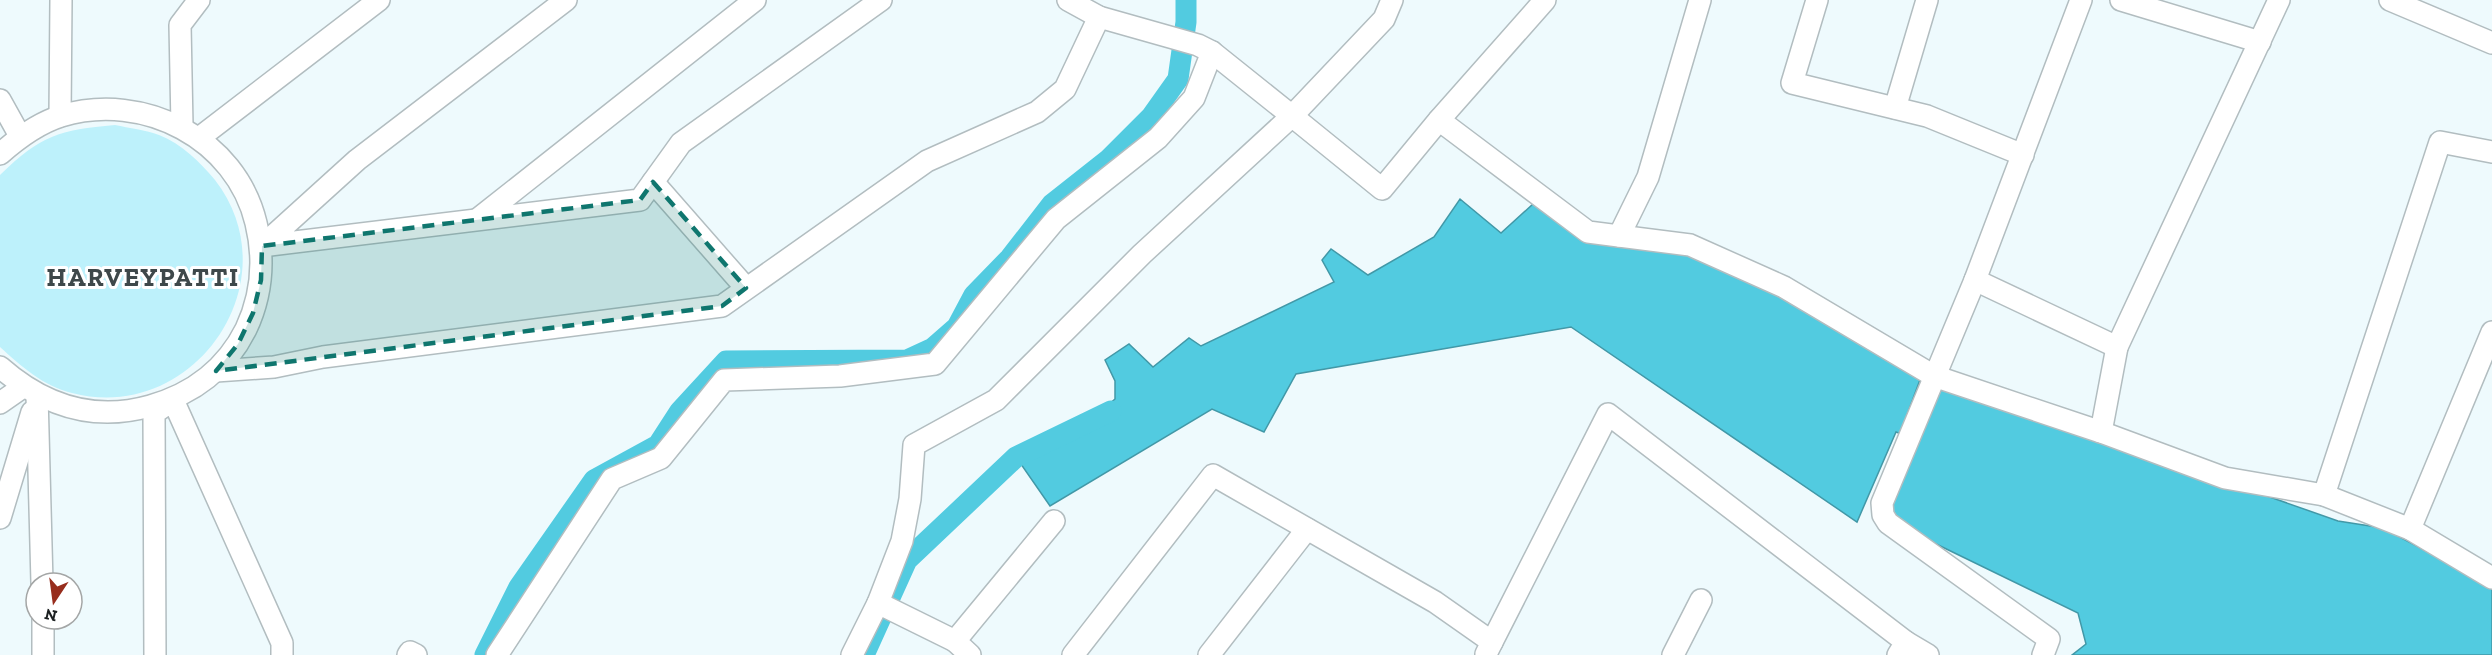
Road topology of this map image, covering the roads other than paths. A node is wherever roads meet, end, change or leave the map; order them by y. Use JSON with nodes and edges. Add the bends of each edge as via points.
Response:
{"nodes":[{"id":1,"x":61,"y":0,"type":"edge"},
{"id":2,"x":178,"y":0,"type":"edge"},
{"id":3,"x":199,"y":0,"type":"edge"},
{"id":4,"x":379,"y":0,"type":"edge"},
{"id":5,"x":566,"y":0,"type":"edge"},
{"id":6,"x":755,"y":0,"type":"edge"},
{"id":7,"x":881,"y":0,"type":"edge"},
{"id":8,"x":1068,"y":0,"type":"edge"},
{"id":9,"x":1392,"y":0,"type":"edge"},
{"id":10,"x":1545,"y":0,"type":"edge"},
{"id":11,"x":1700,"y":0,"type":"edge"},
{"id":12,"x":1817,"y":0,"type":"edge"},
{"id":13,"x":1927,"y":0,"type":"edge"},
{"id":14,"x":2081,"y":0,"type":"edge"},
{"id":15,"x":2121,"y":0,"type":"edge"},
{"id":16,"x":2280,"y":0,"type":"edge"},
{"id":17,"x":2390,"y":0,"type":"edge"},
{"id":18,"x":2423,"y":6,"type":"edge"},
{"id":19,"x":1099,"y":17,"type":"junction"},
{"id":20,"x":180,"y":25,"type":"junction"},
{"id":21,"x":2260,"y":42,"type":"junction"},
{"id":22,"x":2492,"y":43,"type":"edge"},
{"id":23,"x":1205,"y":48,"type":"junction"},
{"id":24,"x":0,"y":99,"type":"edge"},
{"id":25,"x":1895,"y":108,"type":"junction"},
{"id":26,"x":60,"y":116,"type":"junction"},
{"id":27,"x":1292,"y":116,"type":"junction"},
{"id":28,"x":1439,"y":120,"type":"junction"},
{"id":29,"x":182,"y":126,"type":"junction"},
{"id":30,"x":20,"y":136,"type":"junction"},
{"id":31,"x":200,"y":138,"type":"junction"},
{"id":32,"x":2492,"y":152,"type":"edge"},
{"id":33,"x":0,"y":154,"type":"edge"},
{"id":34,"x":2023,"y":155,"type":"junction"},
{"id":35,"x":653,"y":182,"type":"junction"},
{"id":36,"x":477,"y":219,"type":"junction"},
{"id":37,"x":1619,"y":236,"type":"junction"},
{"id":38,"x":262,"y":246,"type":"junction"},
{"id":39,"x":1975,"y":280,"type":"junction"},
{"id":40,"x":746,"y":288,"type":"junction"},
{"id":41,"x":2492,"y":332,"type":"edge"},
{"id":42,"x":2117,"y":347,"type":"junction"},
{"id":43,"x":0,"y":367,"type":"edge"},
{"id":44,"x":216,"y":371,"type":"junction"},
{"id":45,"x":1933,"y":381,"type":"junction"},
{"id":46,"x":30,"y":391,"type":"junction"},
{"id":47,"x":173,"y":399,"type":"junction"},
{"id":48,"x":0,"y":403,"type":"edge"},
{"id":49,"x":2102,"y":432,"type":"junction"},
{"id":50,"x":2324,"y":495,"type":"junction"},
{"id":51,"x":0,"y":518,"type":"edge"},
{"id":52,"x":1054,"y":521,"type":"dead end"},
{"id":53,"x":1307,"y":529,"type":"junction"},
{"id":54,"x":2410,"y":529,"type":"junction"},
{"id":55,"x":41,"y":571,"type":"edge"},
{"id":56,"x":2492,"y":578,"type":"edge"},
{"id":57,"x":1701,"y":600,"type":"dead end"},
{"id":58,"x":885,"y":606,"type":"junction"},
{"id":59,"x":43,"y":631,"type":"edge"},
{"id":60,"x":963,"y":648,"type":"edge"},
{"id":61,"x":1489,"y":649,"type":"edge"},
{"id":62,"x":1902,"y":649,"type":"edge"},
{"id":63,"x":43,"y":655,"type":"edge"},
{"id":64,"x":155,"y":655,"type":"edge"},
{"id":65,"x":282,"y":655,"type":"edge"},
{"id":66,"x":408,"y":655,"type":"edge"},
{"id":67,"x":416,"y":655,"type":"edge"},
{"id":68,"x":497,"y":655,"type":"edge"},
{"id":69,"x":852,"y":655,"type":"edge"},
{"id":70,"x":1073,"y":655,"type":"edge"},
{"id":71,"x":1209,"y":655,"type":"edge"},
{"id":72,"x":1673,"y":655,"type":"edge"},
{"id":73,"x":1928,"y":655,"type":"edge"},
{"id":74,"x":2043,"y":655,"type":"edge"}],
"edges":[{"from":1,"to":26,"type":"street"},
{"from":2,"to":20,"type":"street"},
{"from":3,"to":20,"type":"street"},
{"from":4,"to":31,"type":"street"},
{"from":5,"to":38,"type":"street","via":[[357,160]]},
{"from":6,"to":36,"type":"street"},
{"from":7,"to":35,"type":"street","via":[[681,143]]},
{"from":8,"to":19,"type":"street"},
{"from":9,"to":27,"type":"street","via":[[1384,19]]},
{"from":10,"to":28,"type":"street"},
{"from":11,"to":37,"type":"street","via":[[1648,177]]},
{"from":12,"to":25,"type":"street","via":[[1792,83]]},
{"from":13,"to":25,"type":"street"},
{"from":14,"to":34,"type":"street"},
{"from":15,"to":21,"type":"street"},
{"from":16,"to":21,"type":"street"},
{"from":17,"to":18,"type":"street"},
{"from":18,"to":22,"type":"street"},
{"from":19,"to":23,"type":"street"},
{"from":19,"to":40,"type":"street","via":[[1065,89],[1037,112],[927,161]]},
{"from":20,"to":29,"type":"street"},
{"from":21,"to":42,"type":"street"},
{"from":23,"to":27,"type":"street"},
{"from":23,"to":68,"type":"street","via":[[1194,98],[1158,138],[1056,219],[935,364],[840,376],[724,380],[661,458],[612,479]]},
{"from":24,"to":30,"type":"street"},
{"from":25,"to":34,"type":"street","via":[[1927,116]]},
{"from":26,"to":29,"type":"street","via":[[101,108],[142,112]]},
{"from":26,"to":30,"type":"street"},
{"from":27,"to":28,"type":"street","via":[[1382,189]]},
{"from":27,"to":58,"type":"street","via":[[1142,254],[996,400],[914,445],[910,499]]},
{"from":28,"to":37,"type":"street","via":[[1588,232]]},
{"from":29,"to":31,"type":"street"},
{"from":30,"to":33,"type":"street"},
{"from":31,"to":38,"type":"street","via":[[230,167],[252,204]]},
{"from":32,"to":50,"type":"street","via":[[2440,142]]},
{"from":34,"to":39,"type":"street"},
{"from":35,"to":36,"type":"street","via":[[640,200]]},
{"from":35,"to":40,"type":"street"},
{"from":36,"to":38,"type":"street"},
{"from":37,"to":45,"type":"street","via":[[1690,244],[1784,287]]},
{"from":38,"to":44,"type":"street","via":[[261,280],[253,314],[238,344]]},
{"from":39,"to":42,"type":"street"},
{"from":39,"to":45,"type":"street"},
{"from":40,"to":44,"type":"street","via":[[722,306],[323,357],[274,367]]},
{"from":41,"to":54,"type":"street"},
{"from":42,"to":49,"type":"street"},
{"from":43,"to":46,"type":"street"},
{"from":44,"to":47,"type":"street"},
{"from":45,"to":49,"type":"street"},
{"from":45,"to":74,"type":"street","via":[[1882,503],[1883,515],[1888,523],[2049,639]]},
{"from":46,"to":47,"type":"street","via":[[81,411],[128,412]]},
{"from":46,"to":48,"type":"street"},
{"from":46,"to":51,"type":"street"},
{"from":46,"to":55,"type":"street"},
{"from":47,"to":64,"type":"street","via":[[154,413]]},
{"from":47,"to":65,"type":"street","via":[[282,643]]},
{"from":49,"to":50,"type":"street","via":[[2225,478]]},
{"from":50,"to":54,"type":"street"},
{"from":52,"to":60,"type":"street"},
{"from":53,"to":61,"type":"street","via":[[1434,602]]},
{"from":53,"to":70,"type":"street","via":[[1213,475]]},
{"from":53,"to":71,"type":"street"},
{"from":54,"to":56,"type":"street"},
{"from":57,"to":72,"type":"street"},
{"from":58,"to":60,"type":"street"},
{"from":58,"to":69,"type":"street"},
{"from":59,"to":63,"type":"street"},
{"from":61,"to":62,"type":"street","via":[[1608,414]]},
{"from":62,"to":73,"type":"street"},
{"from":66,"to":67,"type":"street"}]}
